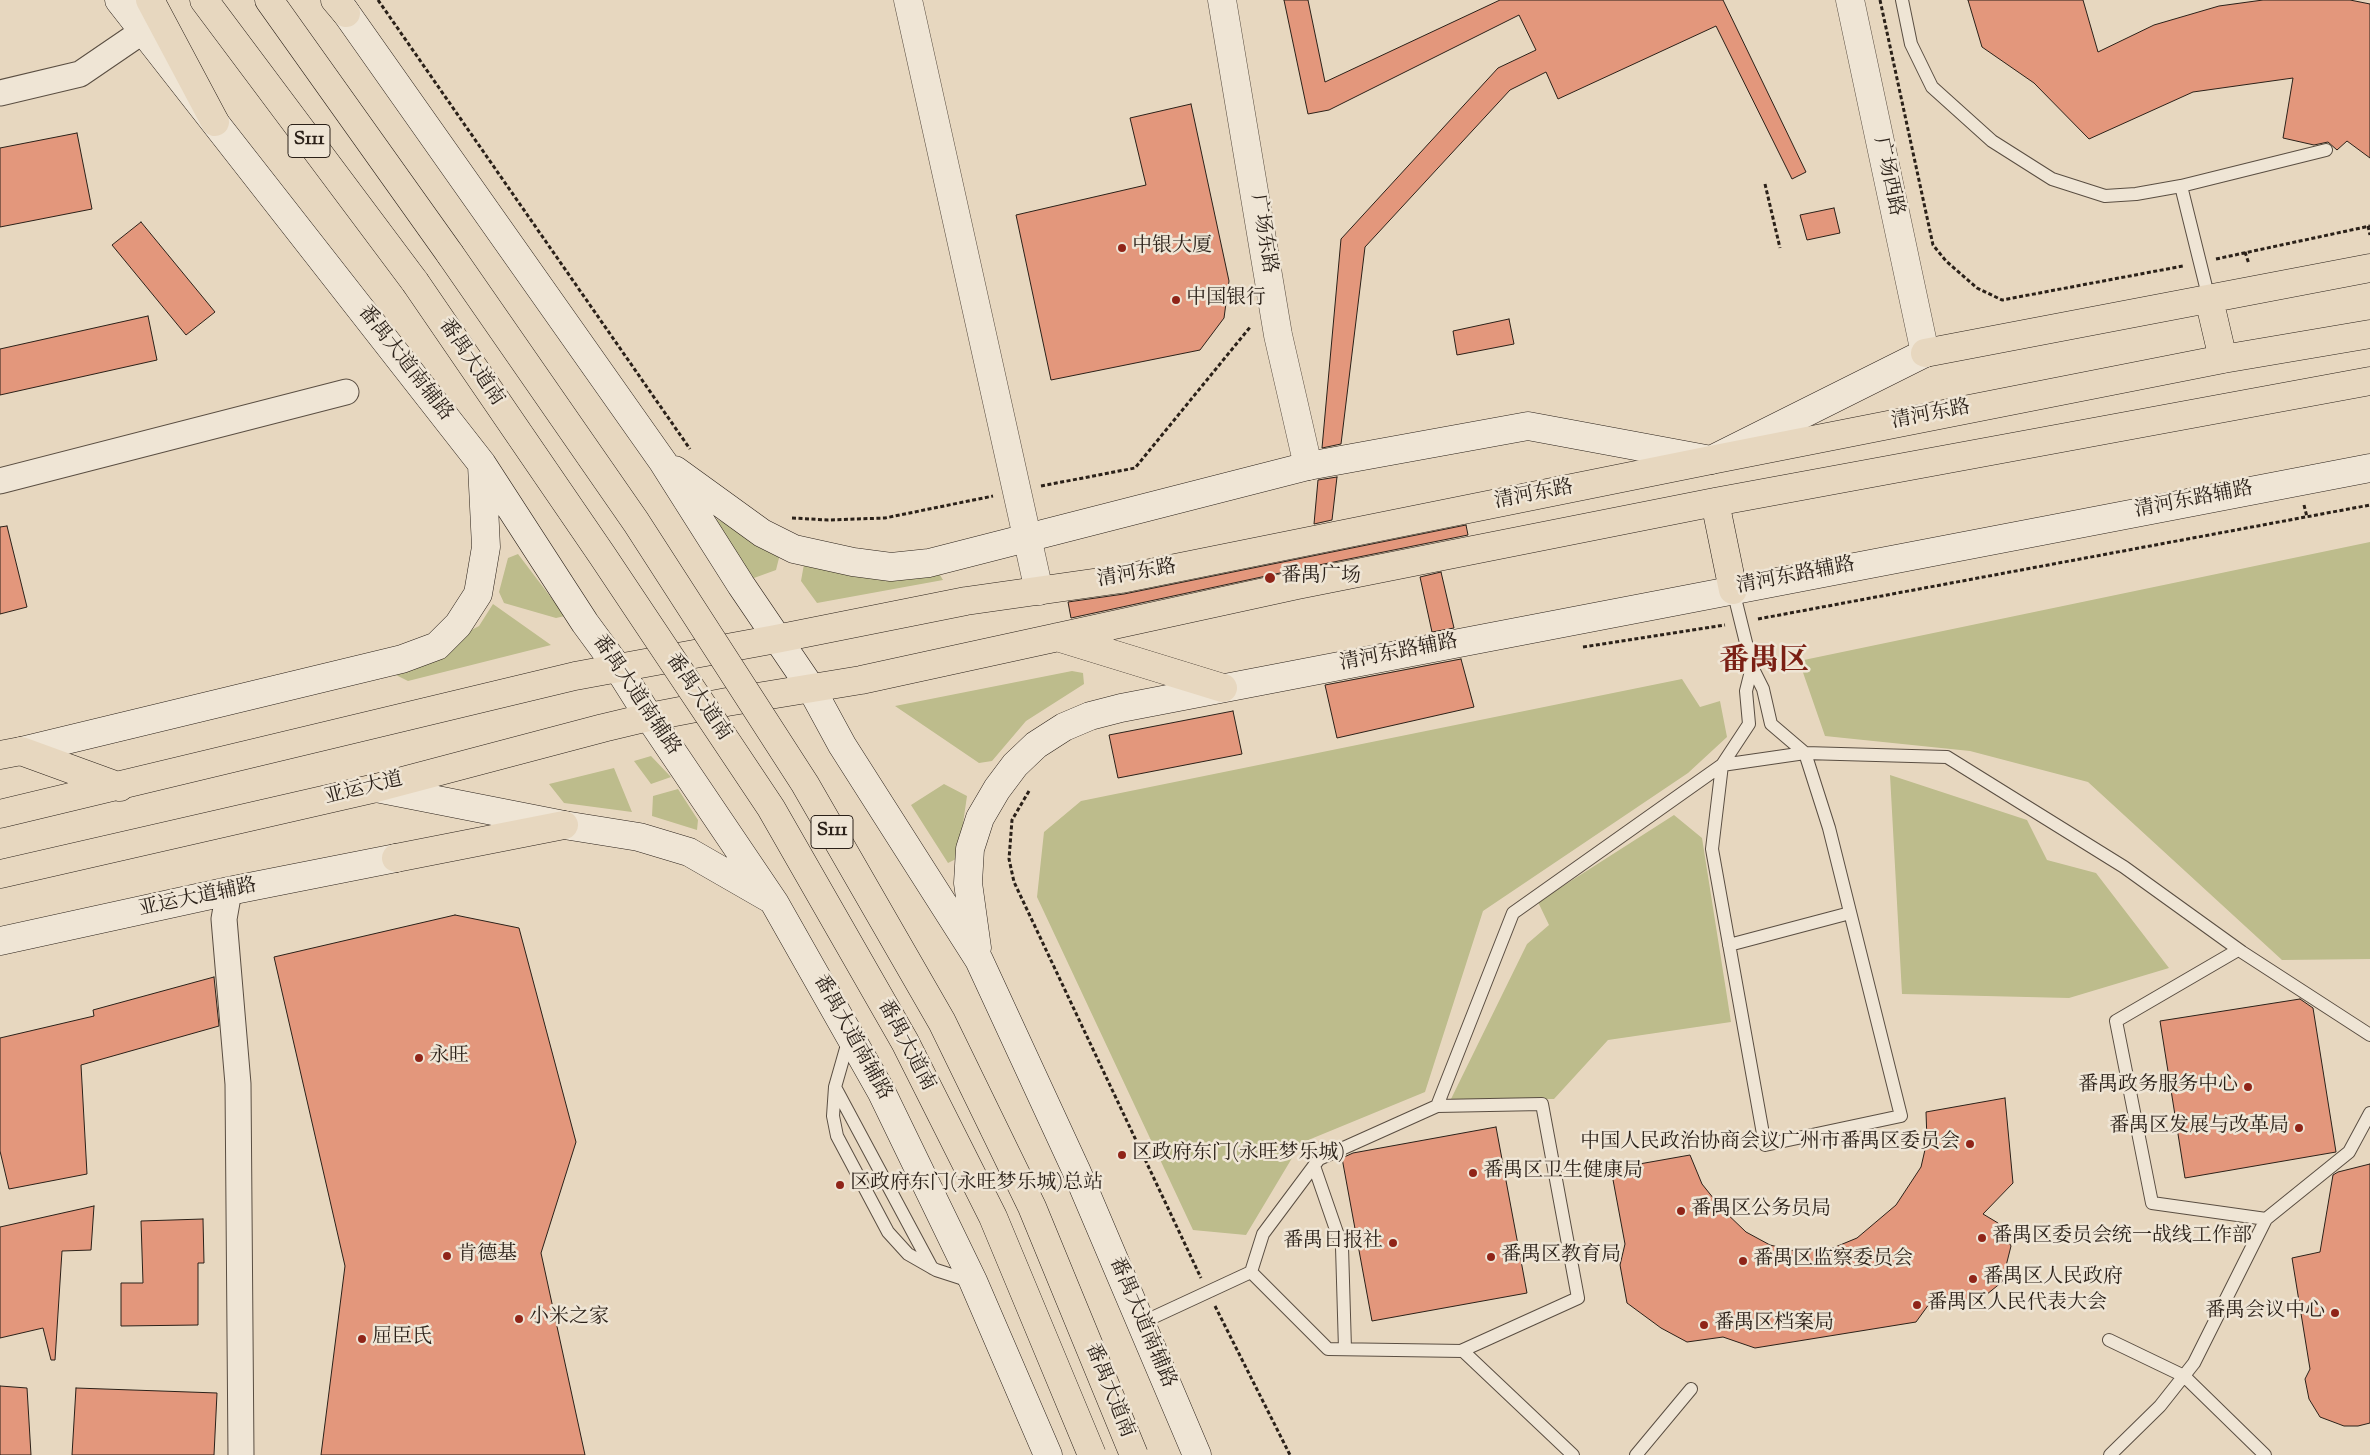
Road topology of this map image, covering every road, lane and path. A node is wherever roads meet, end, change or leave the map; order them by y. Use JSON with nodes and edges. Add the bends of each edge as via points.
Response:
{"nodes":[{"id":1,"x":119,"y":0,"type":"edge"},
{"id":2,"x":150,"y":0,"type":"edge"},
{"id":3,"x":204,"y":0,"type":"edge"},
{"id":4,"x":269,"y":0,"type":"edge"},
{"id":5,"x":378,"y":0,"type":"edge"},
{"id":6,"x":908,"y":0,"type":"edge"},
{"id":7,"x":1222,"y":0,"type":"edge"},
{"id":8,"x":1850,"y":0,"type":"edge"},
{"id":9,"x":1880,"y":0,"type":"edge"},
{"id":10,"x":1902,"y":0,"type":"edge"},
{"id":11,"x":339,"y":4,"type":"edge"},
{"id":12,"x":143,"y":32,"type":"junction"},
{"id":13,"x":0,"y":93,"type":"edge"},
{"id":14,"x":215,"y":122,"type":"junction"},
{"id":15,"x":2326,"y":150,"type":"dead end"},
{"id":16,"x":1765,"y":184,"type":"dead end"},
{"id":17,"x":2181,"y":186,"type":"junction"},
{"id":18,"x":2369,"y":226,"type":"edge"},
{"id":19,"x":2370,"y":235,"type":"edge"},
{"id":20,"x":1780,"y":248,"type":"dead end"},
{"id":21,"x":2245,"y":252,"type":"junction"},
{"id":22,"x":2200,"y":262,"type":"junction"},
{"id":23,"x":2249,"y":264,"type":"dead end"},
{"id":24,"x":2370,"y":268,"type":"edge"},
{"id":25,"x":2209,"y":299,"type":"junction"},
{"id":26,"x":1256,"y":319,"type":"dead end"},
{"id":27,"x":2370,"y":334,"type":"edge"},
{"id":28,"x":1925,"y":353,"type":"junction"},
{"id":29,"x":2223,"y":359,"type":"junction"},
{"id":30,"x":2370,"y":381,"type":"edge"},
{"id":31,"x":346,"y":392,"type":"dead end"},
{"id":32,"x":694,"y":454,"type":"dead end"},
{"id":33,"x":1711,"y":460,"type":"junction"},
{"id":34,"x":663,"y":462,"type":"junction"},
{"id":35,"x":482,"y":464,"type":"junction"},
{"id":36,"x":1308,"y":466,"type":"junction"},
{"id":37,"x":2370,"y":468,"type":"edge"},
{"id":38,"x":0,"y":482,"type":"edge"},
{"id":39,"x":1017,"y":491,"type":"junction"},
{"id":40,"x":1715,"y":502,"type":"junction"},
{"id":41,"x":2304,"y":503,"type":"dead end"},
{"id":42,"x":2370,"y":505,"type":"edge"},
{"id":43,"x":788,"y":517,"type":"dead end"},
{"id":44,"x":2307,"y":517,"type":"junction"},
{"id":45,"x":1028,"y":539,"type":"junction"},
{"id":46,"x":1733,"y":590,"type":"junction"},
{"id":47,"x":1038,"y":591,"type":"junction"},
{"id":48,"x":1740,"y":623,"type":"junction"},
{"id":49,"x":1055,"y":637,"type":"junction"},
{"id":50,"x":776,"y":639,"type":"junction"},
{"id":51,"x":1577,"y":648,"type":"dead end"},
{"id":52,"x":1752,"y":667,"type":"junction"},
{"id":53,"x":618,"y":668,"type":"junction"},
{"id":54,"x":811,"y":688,"type":"junction"},
{"id":55,"x":1223,"y":688,"type":"junction"},
{"id":56,"x":726,"y":702,"type":"joint"},
{"id":57,"x":649,"y":717,"type":"junction"},
{"id":58,"x":10,"y":753,"type":"edge"},
{"id":59,"x":1804,"y":753,"type":"junction"},
{"id":60,"x":1722,"y":765,"type":"junction"},
{"id":61,"x":120,"y":787,"type":"junction"},
{"id":62,"x":1031,"y":787,"type":"dead end"},
{"id":63,"x":376,"y":788,"type":"junction"},
{"id":64,"x":0,"y":814,"type":"edge"},
{"id":65,"x":564,"y":825,"type":"junction"},
{"id":66,"x":0,"y":874,"type":"edge"},
{"id":67,"x":229,"y":892,"type":"junction"},
{"id":68,"x":774,"y":902,"type":"junction"},
{"id":69,"x":1850,"y":913,"type":"junction"},
{"id":70,"x":0,"y":941,"type":"edge"},
{"id":71,"x":1729,"y":946,"type":"junction"},
{"id":72,"x":2238,"y":950,"type":"junction"},
{"id":73,"x":979,"y":960,"type":"junction"},
{"id":74,"x":850,"y":1035,"type":"junction"},
{"id":75,"x":2370,"y":1036,"type":"edge"},
{"id":76,"x":835,"y":1086,"type":"junction"},
{"id":77,"x":1437,"y":1106,"type":"junction"},
{"id":78,"x":2370,"y":1113,"type":"edge"},
{"id":79,"x":1314,"y":1166,"type":"junction"},
{"id":80,"x":2266,"y":1219,"type":"junction"},
{"id":81,"x":932,"y":1268,"type":"junction"},
{"id":82,"x":1251,"y":1272,"type":"junction"},
{"id":83,"x":973,"y":1281,"type":"junction"},
{"id":84,"x":1208,"y":1292,"type":"junction"},
{"id":85,"x":1141,"y":1323,"type":"junction"},
{"id":86,"x":2109,"y":1340,"type":"dead end"},
{"id":87,"x":1345,"y":1349,"type":"junction"},
{"id":88,"x":1460,"y":1351,"type":"junction"},
{"id":89,"x":2184,"y":1376,"type":"junction"},
{"id":90,"x":1691,"y":1389,"type":"dead end"},
{"id":91,"x":241,"y":1455,"type":"edge"},
{"id":92,"x":1048,"y":1455,"type":"edge"},
{"id":93,"x":1092,"y":1455,"type":"edge"},
{"id":94,"x":1134,"y":1455,"type":"edge"},
{"id":95,"x":1196,"y":1455,"type":"edge"},
{"id":96,"x":1290,"y":1455,"type":"edge"},
{"id":97,"x":1573,"y":1455,"type":"edge"},
{"id":98,"x":1636,"y":1455,"type":"edge"},
{"id":99,"x":2110,"y":1455,"type":"edge"},
{"id":100,"x":2265,"y":1455,"type":"edge"}],
"edges":[{"from":1,"to":12,"type":"main road","name":"番禺大道南辅路"},
{"from":2,"to":14,"type":"main road"},
{"from":3,"to":93,"type":"main road","name":"番禺大道南","number":"S111","bridge":true,"via":[[415,282],[776,817],[905,1042],[993,1217]]},
{"from":4,"to":94,"type":"main road","name":"番禺大道南","number":"S111","bridge":true,"via":[[636,522],[800,776],[942,1022],[1032,1207]]},
{"from":5,"to":32,"type":"path"},
{"from":6,"to":39,"type":"main road"},
{"from":7,"to":36,"type":"main road","name":"广场东路","via":[[1278,335]]},
{"from":8,"to":28,"type":"main road","name":"广场西路"},
{"from":9,"to":22,"type":"path","via":[[1933,245],[1977,288],[2002,300]]},
{"from":10,"to":17,"type":"lane","via":[[1911,44],[1932,87],[1992,141],[2052,180],[2105,196]]},
{"from":11,"to":34,"type":"main road","name":"番禺大道南辅路"},
{"from":12,"to":13,"type":"street","via":[[80,74]]},
{"from":12,"to":14,"type":"main road","name":"番禺大道南辅路"},
{"from":14,"to":35,"type":"main road","name":"番禺大道南辅路"},
{"from":15,"to":17,"type":"lane"},
{"from":16,"to":20,"type":"path"},
{"from":17,"to":22,"type":"lane"},
{"from":18,"to":19,"type":"path"},
{"from":18,"to":21,"type":"path"},
{"from":21,"to":22,"type":"path"},
{"from":21,"to":23,"type":"path"},
{"from":22,"to":25,"type":"lane"},
{"from":24,"to":25,"type":"main road"},
{"from":25,"to":28,"type":"main road"},
{"from":25,"to":29,"type":"main road"},
{"from":26,"to":39,"type":"path","via":[[1135,468]]},
{"from":27,"to":29,"type":"main road","name":"清河东路"},
{"from":28,"to":33,"type":"main road"},
{"from":29,"to":33,"type":"main road","name":"清河东路"},
{"from":30,"to":40,"type":"main road","name":"清河东路"},
{"from":31,"to":38,"type":"street"},
{"from":33,"to":36,"type":"main road","via":[[1528,426]]},
{"from":33,"to":47,"type":"main road","name":"清河东路","via":[[1121,579]]},
{"from":34,"to":45,"type":"main road","via":[[762,533],[794,549],[853,562],[890,567],[929,563]]},
{"from":34,"to":50,"type":"main road","name":"番禺大道南辅路"},
{"from":35,"to":53,"type":"main road","name":"番禺大道南辅路"},
{"from":35,"to":58,"type":"main road","via":[[486,547],[478,594],[458,625],[437,646],[402,659]]},
{"from":36,"to":45,"type":"main road"},
{"from":37,"to":46,"type":"main road","name":"清河东路辅路"},
{"from":39,"to":43,"type":"path","via":[[885,518],[805,520]]},
{"from":39,"to":45,"type":"main road"},
{"from":40,"to":46,"type":"main road"},
{"from":40,"to":49,"type":"main road","name":"清河东路","via":[[1296,585]]},
{"from":41,"to":44,"type":"path"},
{"from":42,"to":44,"type":"path"},
{"from":44,"to":48,"type":"path"},
{"from":45,"to":47,"type":"main road"},
{"from":46,"to":48,"type":"lane"},
{"from":46,"to":55,"type":"main road","name":"清河东路辅路"},
{"from":47,"to":50,"type":"main road","name":"清河东路","via":[[966,601]]},
{"from":48,"to":51,"type":"path"},
{"from":48,"to":52,"type":"lane"},
{"from":49,"to":54,"type":"main road","name":"清河东路"},
{"from":49,"to":55,"type":"main road"},
{"from":50,"to":53,"type":"main road","name":"清河东路"},
{"from":50,"to":54,"type":"main road","name":"番禺大道南辅路"},
{"from":52,"to":59,"type":"lane","via":[[1763,689],[1771,724]]},
{"from":52,"to":60,"type":"lane","via":[[1746,691],[1749,724]]},
{"from":53,"to":57,"type":"main road","name":"番禺大道南辅路"},
{"from":53,"to":61,"type":"main road"},
{"from":54,"to":56,"type":"main road","name":"清河东路"},
{"from":54,"to":73,"type":"main road","name":"番禺大道南辅路","via":[[842,745]]},
{"from":55,"to":73,"type":"main road","name":"清河东路辅路","via":[[1090,716],[1064,727],[1036,745],[1015,765],[980,818],[970,849],[968,883]]},
{"from":56,"to":57,"type":"main road","name":"亚运大道"},
{"from":57,"to":63,"type":"main road","name":"亚运大道"},
{"from":57,"to":68,"type":"main road","name":"番禺大道南辅路"},
{"from":58,"to":61,"type":"main road"},
{"from":59,"to":60,"type":"lane"},
{"from":59,"to":69,"type":"lane","via":[[1829,828]]},
{"from":59,"to":72,"type":"lane","via":[[1947,757],[2124,867]]},
{"from":60,"to":71,"type":"lane","via":[[1712,849]]},
{"from":60,"to":77,"type":"lane","via":[[1513,913]]},
{"from":61,"to":64,"type":"main road"},
{"from":62,"to":84,"type":"path","via":[[1012,820],[1009,859],[1014,882]]},
{"from":63,"to":65,"type":"main road"},
{"from":63,"to":66,"type":"main road","name":"亚运大道"},
{"from":65,"to":67,"type":"main road","name":"亚运大道辅路"},
{"from":65,"to":68,"type":"main road","via":[[639,836],[689,852]]},
{"from":67,"to":70,"type":"main road","name":"亚运大道辅路"},
{"from":67,"to":91,"type":"street","via":[[224,919],[238,1084]]},
{"from":68,"to":74,"type":"main road","name":"番禺大道南辅路"},
{"from":69,"to":71,"type":"lane"},
{"from":69,"to":71,"type":"lane","via":[[1901,1116],[1766,1145]]},
{"from":72,"to":75,"type":"lane"},
{"from":72,"to":80,"type":"lane","via":[[2116,1021],[2152,1203]]},
{"from":73,"to":85,"type":"main road","name":"番禺大道南辅路","via":[[1076,1170]]},
{"from":74,"to":76,"type":"lane"},
{"from":74,"to":83,"type":"main road","name":"番禺大道南辅路","via":[[881,1091]]},
{"from":76,"to":81,"type":"lane"},
{"from":76,"to":81,"type":"lane","via":[[833,1116],[837,1136],[884,1224],[908,1254]]},
{"from":77,"to":79,"type":"lane","via":[[1319,1159]]},
{"from":77,"to":88,"type":"lane","via":[[1542,1104],[1578,1298]]},
{"from":78,"to":80,"type":"lane","via":[[2349,1152]]},
{"from":79,"to":82,"type":"lane","via":[[1263,1234]]},
{"from":79,"to":87,"type":"lane","via":[[1342,1247]]},
{"from":80,"to":89,"type":"lane","via":[[2194,1363]]},
{"from":81,"to":83,"type":"lane"},
{"from":82,"to":84,"type":"lane"},
{"from":82,"to":87,"type":"lane","via":[[1328,1349]]},
{"from":83,"to":92,"type":"main road","name":"番禺大道南辅路"},
{"from":84,"to":85,"type":"lane"},
{"from":84,"to":96,"type":"path"},
{"from":85,"to":95,"type":"main road","name":"番禺大道南辅路"},
{"from":86,"to":89,"type":"lane"},
{"from":87,"to":88,"type":"lane"},
{"from":88,"to":97,"type":"lane"},
{"from":89,"to":99,"type":"lane","via":[[2160,1406]]},
{"from":89,"to":100,"type":"lane"},
{"from":90,"to":98,"type":"lane"}]}
